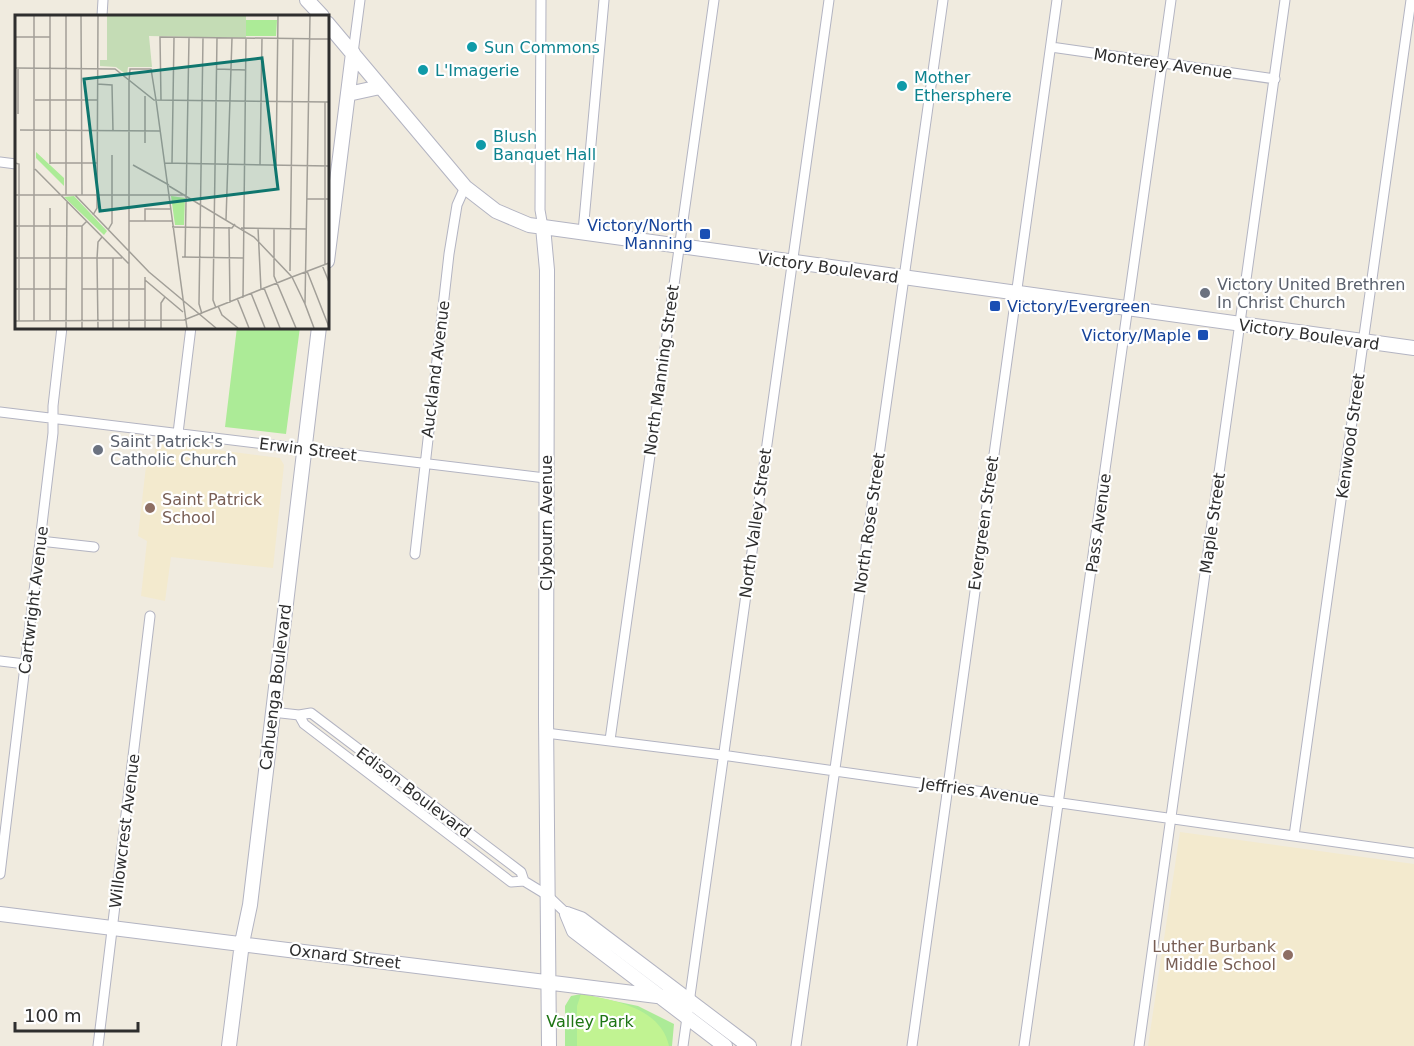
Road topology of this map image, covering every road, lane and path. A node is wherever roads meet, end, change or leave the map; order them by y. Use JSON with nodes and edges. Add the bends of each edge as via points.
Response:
{"nodes":[{"id":1,"x":104,"y":0,"type":"edge"},
{"id":2,"x":307,"y":0,"type":"edge"},
{"id":3,"x":360,"y":0,"type":"edge"},
{"id":4,"x":541,"y":0,"type":"edge"},
{"id":5,"x":604,"y":0,"type":"edge"},
{"id":6,"x":714,"y":0,"type":"edge"},
{"id":7,"x":829,"y":0,"type":"edge"},
{"id":8,"x":943,"y":0,"type":"edge"},
{"id":9,"x":1057,"y":0,"type":"edge"},
{"id":10,"x":1171,"y":0,"type":"edge"},
{"id":11,"x":1285,"y":0,"type":"edge"},
{"id":12,"x":1411,"y":0,"type":"edge"},
{"id":13,"x":102,"y":15,"type":"edge"},
{"id":14,"x":321,"y":15,"type":"edge"},
{"id":15,"x":328,"y":24,"type":"edge"},
{"id":16,"x":1051,"y":47,"type":"junction"},
{"id":17,"x":353,"y":53,"type":"junction"},
{"id":18,"x":1163,"y":63,"type":"junction"},
{"id":19,"x":1275,"y":79,"type":"junction"},
{"id":20,"x":380,"y":87,"type":"junction"},
{"id":21,"x":348,"y":94,"type":"junction"},
{"id":22,"x":0,"y":162,"type":"edge"},
{"id":23,"x":15,"y":164,"type":"edge"},
{"id":24,"x":465,"y":187,"type":"junction"},
{"id":25,"x":543,"y":227,"type":"junction"},
{"id":26,"x":583,"y":232,"type":"junction"},
{"id":27,"x":679,"y":246,"type":"junction"},
{"id":28,"x":328,"y":253,"type":"edge"},
{"id":29,"x":792,"y":262,"type":"junction"},
{"id":30,"x":905,"y":278,"type":"junction"},
{"id":31,"x":1016,"y":293,"type":"junction"},
{"id":32,"x":1128,"y":308,"type":"junction"},
{"id":33,"x":1240,"y":324,"type":"junction"},
{"id":34,"x":62,"y":328,"type":"edge"},
{"id":35,"x":191,"y":328,"type":"edge"},
{"id":36,"x":319,"y":328,"type":"edge"},
{"id":37,"x":1363,"y":341,"type":"junction"},
{"id":38,"x":1414,"y":348,"type":"edge"},
{"id":39,"x":0,"y":412,"type":"edge"},
{"id":40,"x":54,"y":419,"type":"junction"},
{"id":41,"x":178,"y":433,"type":"junction"},
{"id":42,"x":303,"y":448,"type":"junction"},
{"id":43,"x":424,"y":464,"type":"junction"},
{"id":44,"x":545,"y":478,"type":"junction"},
{"id":45,"x":40,"y":541,"type":"junction"},
{"id":46,"x":94,"y":548,"type":"dead end"},
{"id":47,"x":416,"y":554,"type":"dead end"},
{"id":48,"x":150,"y":616,"type":"dead end"},
{"id":49,"x":0,"y":661,"type":"edge"},
{"id":50,"x":25,"y":664,"type":"junction"},
{"id":51,"x":272,"y":712,"type":"junction"},
{"id":52,"x":546,"y":733,"type":"junction"},
{"id":53,"x":610,"y":741,"type":"junction"},
{"id":54,"x":722,"y":755,"type":"junction"},
{"id":55,"x":834,"y":771,"type":"junction"},
{"id":56,"x":946,"y":787,"type":"junction"},
{"id":57,"x":1058,"y":802,"type":"junction"},
{"id":58,"x":1171,"y":819,"type":"junction"},
{"id":59,"x":1294,"y":836,"type":"junction"},
{"id":60,"x":1414,"y":853,"type":"edge"},
{"id":61,"x":0,"y":874,"type":"edge"},
{"id":62,"x":547,"y":895,"type":"junction"},
{"id":63,"x":0,"y":914,"type":"edge"},
{"id":64,"x":567,"y":914,"type":"junction"},
{"id":65,"x":112,"y":928,"type":"junction"},
{"id":66,"x":242,"y":943,"type":"junction"},
{"id":67,"x":549,"y":982,"type":"junction"},
{"id":68,"x":659,"y":996,"type":"junction"},
{"id":69,"x":689,"y":1000,"type":"junction"},
{"id":70,"x":687,"y":1017,"type":"junction"},
{"id":71,"x":98,"y":1046,"type":"edge"},
{"id":72,"x":230,"y":1046,"type":"edge"},
{"id":73,"x":549,"y":1046,"type":"edge"},
{"id":74,"x":683,"y":1046,"type":"edge"},
{"id":75,"x":725,"y":1046,"type":"edge"},
{"id":76,"x":749,"y":1046,"type":"edge"},
{"id":77,"x":796,"y":1046,"type":"edge"},
{"id":78,"x":912,"y":1046,"type":"edge"},
{"id":79,"x":1024,"y":1046,"type":"edge"},
{"id":80,"x":1139,"y":1046,"type":"edge"}],
"edges":[{"from":1,"to":13,"type":"street"},
{"from":2,"to":14,"type":"main road"},
{"from":3,"to":17,"type":"street"},
{"from":4,"to":25,"type":"street","name":"Clybourn Avenue"},
{"from":5,"to":26,"type":"street"},
{"from":6,"to":27,"type":"street","name":"North Manning Street"},
{"from":7,"to":29,"type":"street","name":"North Valley Street"},
{"from":8,"to":30,"type":"street","name":"North Rose Street"},
{"from":9,"to":16,"type":"street","name":"Evergreen Street"},
{"from":10,"to":18,"type":"street","name":"Pass Avenue"},
{"from":11,"to":19,"type":"street","name":"Maple Street"},
{"from":12,"to":37,"type":"street","name":"Kenwood Street"},
{"from":15,"to":17,"type":"main road","name":"Victory Boulevard"},
{"from":16,"to":18,"type":"street","name":"Monterey Avenue"},
{"from":16,"to":31,"type":"street","name":"Evergreen Street"},
{"from":17,"to":20,"type":"main road","name":"Victory Boulevard"},
{"from":17,"to":21,"type":"main road"},
{"from":18,"to":19,"type":"street","name":"Monterey Avenue"},
{"from":18,"to":32,"type":"street","name":"Pass Avenue"},
{"from":19,"to":33,"type":"street","name":"Maple Street"},
{"from":20,"to":21,"type":"main road"},
{"from":20,"to":24,"type":"main road","name":"Victory Boulevard"},
{"from":21,"to":28,"type":"main road"},
{"from":22,"to":23,"type":"street"},
{"from":24,"to":25,"type":"main road","name":"Victory Boulevard","via":[[496,212]]},
{"from":24,"to":43,"type":"street","name":"Auckland Avenue","via":[[457,205],[449,254]]},
{"from":25,"to":26,"type":"main road","name":"Victory Boulevard"},
{"from":25,"to":44,"type":"main road","name":"Clybourn Avenue","via":[[547,270]]},
{"from":26,"to":27,"type":"main road","name":"Victory Boulevard"},
{"from":27,"to":29,"type":"main road","name":"Victory Boulevard"},
{"from":27,"to":53,"type":"street","name":"North Manning Street"},
{"from":29,"to":30,"type":"main road","name":"Victory Boulevard"},
{"from":29,"to":54,"type":"street","name":"North Valley Street"},
{"from":30,"to":31,"type":"main road","name":"Victory Boulevard"},
{"from":30,"to":55,"type":"street","name":"North Rose Street"},
{"from":31,"to":32,"type":"main road","name":"Victory Boulevard"},
{"from":31,"to":56,"type":"street","name":"Evergreen Street"},
{"from":32,"to":33,"type":"main road","name":"Victory Boulevard"},
{"from":32,"to":57,"type":"street","name":"Pass Avenue"},
{"from":33,"to":37,"type":"main road","name":"Victory Boulevard"},
{"from":33,"to":58,"type":"street","name":"Maple Street"},
{"from":34,"to":40,"type":"street","name":"Cartwright Avenue"},
{"from":35,"to":41,"type":"street"},
{"from":36,"to":42,"type":"main road","name":"Cahuenga Boulevard"},
{"from":37,"to":38,"type":"main road","name":"Victory Boulevard"},
{"from":37,"to":59,"type":"street","name":"Kenwood Street"},
{"from":39,"to":40,"type":"street","name":"Erwin Street"},
{"from":40,"to":41,"type":"street","name":"Erwin Street"},
{"from":40,"to":45,"type":"street","name":"Cartwright Avenue"},
{"from":41,"to":42,"type":"street","name":"Erwin Street"},
{"from":42,"to":43,"type":"street","name":"Erwin Street"},
{"from":42,"to":51,"type":"main road","name":"Cahuenga Boulevard"},
{"from":43,"to":44,"type":"street","name":"Erwin Street"},
{"from":43,"to":47,"type":"street","name":"Auckland Avenue"},
{"from":44,"to":52,"type":"main road","name":"Clybourn Avenue"},
{"from":45,"to":46,"type":"street"},
{"from":45,"to":50,"type":"street","name":"Cartwright Avenue"},
{"from":48,"to":65,"type":"street","name":"Willowcrest Avenue"},
{"from":49,"to":50,"type":"street"},
{"from":50,"to":61,"type":"street","name":"Cartwright Avenue"},
{"from":51,"to":62,"type":"street","name":"Edison Boulevard","via":[[299,715],[304,724],[511,882],[524,881]]},
{"from":51,"to":66,"type":"main road","name":"Cahuenga Boulevard","via":[[250,905]]},
{"from":52,"to":53,"type":"street","name":"Jeffries Avenue"},
{"from":52,"to":62,"type":"main road","name":"Clybourn Avenue"},
{"from":53,"to":54,"type":"street","name":"Jeffries Avenue"},
{"from":54,"to":55,"type":"street","name":"Jeffries Avenue"},
{"from":54,"to":69,"type":"street","name":"North Valley Street"},
{"from":55,"to":56,"type":"street","name":"Jeffries Avenue"},
{"from":55,"to":77,"type":"street","name":"North Rose Street"},
{"from":56,"to":57,"type":"street","name":"Jeffries Avenue"},
{"from":56,"to":78,"type":"street","name":"Evergreen Street"},
{"from":57,"to":58,"type":"street","name":"Jeffries Avenue"},
{"from":57,"to":79,"type":"street","name":"Pass Avenue"},
{"from":58,"to":59,"type":"street","name":"Jeffries Avenue"},
{"from":58,"to":80,"type":"street","name":"Maple Street"},
{"from":59,"to":60,"type":"street","name":"Jeffries Avenue"},
{"from":62,"to":64,"type":"street","name":"Edison Boulevard"},
{"from":62,"to":67,"type":"main road","name":"Clybourn Avenue"},
{"from":63,"to":65,"type":"main road","name":"Oxnard Street"},
{"from":64,"to":68,"type":"main road","name":"Edison Boulevard","via":[[574,931]]},
{"from":64,"to":69,"type":"main road","name":"Edison Boulevard","via":[[581,919]]},
{"from":65,"to":66,"type":"main road","name":"Oxnard Street"},
{"from":65,"to":71,"type":"street","name":"Willowcrest Avenue"},
{"from":66,"to":67,"type":"main road","name":"Oxnard Street"},
{"from":66,"to":72,"type":"main road","name":"Cahuenga Boulevard"},
{"from":67,"to":68,"type":"main road","name":"Oxnard Street"},
{"from":67,"to":73,"type":"main road","name":"Clybourn Avenue"},
{"from":68,"to":69,"type":"main road","name":"Oxnard Street"},
{"from":68,"to":70,"type":"main road","name":"Edison Boulevard"},
{"from":69,"to":70,"type":"street","name":"North Valley Street"},
{"from":69,"to":76,"type":"main road","name":"Edison Boulevard"},
{"from":70,"to":74,"type":"street","name":"North Valley Street"},
{"from":70,"to":75,"type":"main road","name":"Edison Boulevard"}]}
